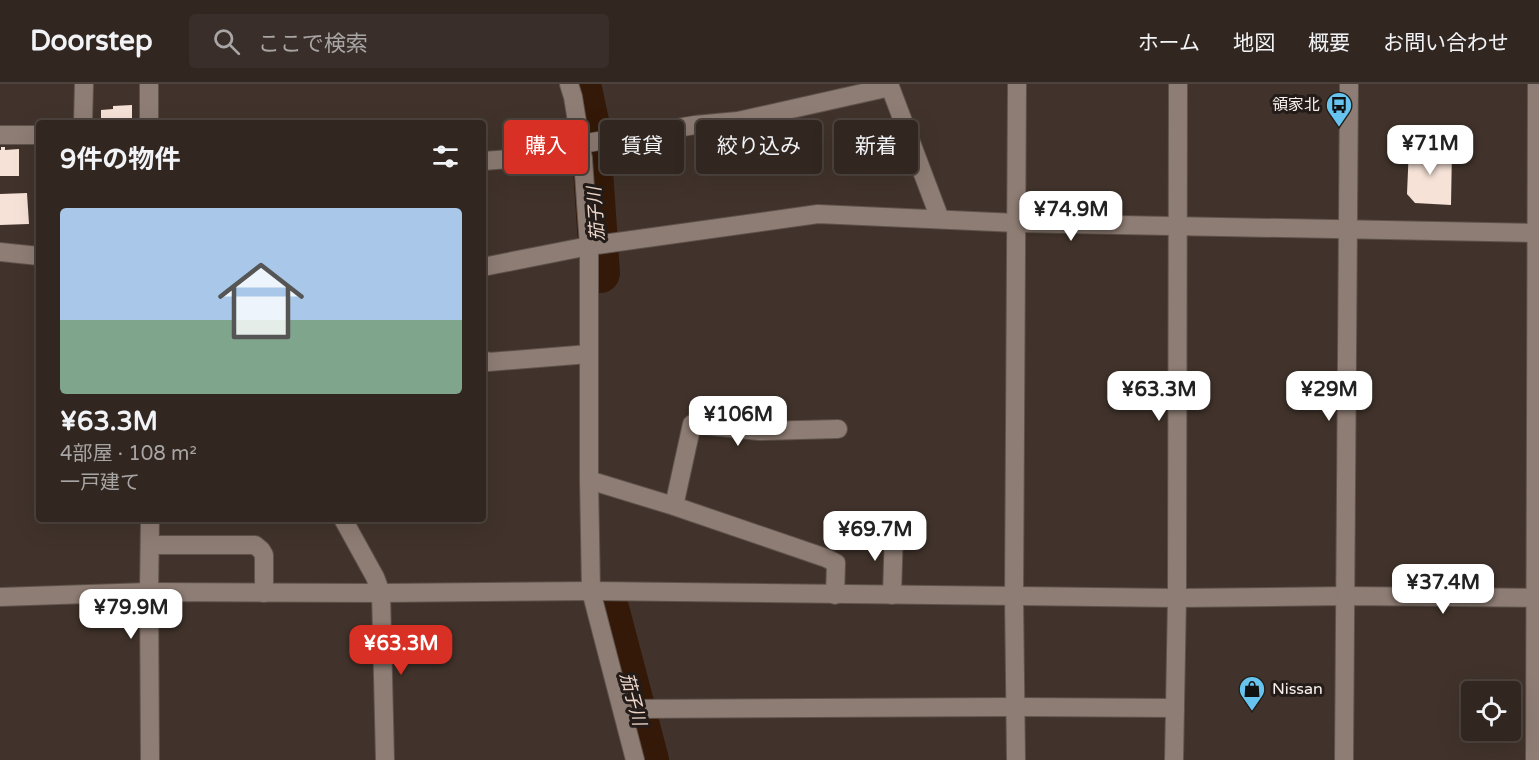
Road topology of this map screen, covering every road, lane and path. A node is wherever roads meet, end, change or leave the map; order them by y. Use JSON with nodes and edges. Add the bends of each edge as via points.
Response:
{"nodes":[{"id":1,"x":84,"y":84,"type":"edge"},
{"id":2,"x":149,"y":84,"type":"edge"},
{"id":3,"x":569,"y":84,"type":"edge"},
{"id":4,"x":1017,"y":84,"type":"edge"},
{"id":5,"x":1178,"y":84,"type":"edge"},
{"id":6,"x":1350,"y":84,"type":"edge"},
{"id":7,"x":1537,"y":84,"type":"edge"},
{"id":8,"x":890,"y":85,"type":"edge"},
{"id":9,"x":82,"y":120,"type":"edge"},
{"id":10,"x":149,"y":120,"type":"edge"},
{"id":11,"x":579,"y":120,"type":"edge"},
{"id":12,"x":0,"y":135,"type":"edge"},
{"id":13,"x":36,"y":135,"type":"edge"},
{"id":14,"x":588,"y":147,"type":"edge"},
{"id":15,"x":588,"y":159,"type":"edge"},
{"id":16,"x":504,"y":160,"type":"edge"},
{"id":17,"x":486,"y":161,"type":"edge"},
{"id":18,"x":940,"y":219,"type":"junction"},
{"id":19,"x":1017,"y":223,"type":"junction"},
{"id":20,"x":1178,"y":226,"type":"junction"},
{"id":21,"x":1348,"y":228,"type":"junction"},
{"id":22,"x":1538,"y":233,"type":"edge"},
{"id":23,"x":595,"y":245,"type":"junction"},
{"id":24,"x":0,"y":252,"type":"edge"},
{"id":25,"x":36,"y":256,"type":"edge"},
{"id":26,"x":486,"y":266,"type":"edge"},
{"id":27,"x":589,"y":354,"type":"junction"},
{"id":28,"x":486,"y":361,"type":"edge"},
{"id":29,"x":838,"y":429,"type":"dead end"},
{"id":30,"x":589,"y":480,"type":"junction"},
{"id":31,"x":674,"y":506,"type":"junction"},
{"id":32,"x":150,"y":522,"type":"edge"},
{"id":33,"x":345,"y":522,"type":"edge"},
{"id":34,"x":894,"y":530,"type":"dead end"},
{"id":35,"x":150,"y":545,"type":"junction"},
{"id":36,"x":591,"y":591,"type":"junction"},
{"id":37,"x":149,"y":592,"type":"junction"},
{"id":38,"x":264,"y":593,"type":"junction"},
{"id":39,"x":381,"y":593,"type":"junction"},
{"id":40,"x":835,"y":595,"type":"junction"},
{"id":41,"x":892,"y":595,"type":"junction"},
{"id":42,"x":1346,"y":596,"type":"junction"},
{"id":43,"x":0,"y":597,"type":"edge"},
{"id":44,"x":1014,"y":597,"type":"junction"},
{"id":45,"x":1177,"y":598,"type":"junction"},
{"id":46,"x":1537,"y":598,"type":"edge"},
{"id":47,"x":1015,"y":707,"type":"junction"},
{"id":48,"x":1174,"y":708,"type":"junction"},
{"id":49,"x":622,"y":709,"type":"junction"},
{"id":50,"x":150,"y":760,"type":"edge"},
{"id":51,"x":385,"y":760,"type":"edge"},
{"id":52,"x":635,"y":760,"type":"edge"},
{"id":53,"x":1016,"y":760,"type":"edge"},
{"id":54,"x":1174,"y":760,"type":"edge"},
{"id":55,"x":1344,"y":760,"type":"edge"},
{"id":56,"x":1535,"y":760,"type":"edge"}],
"edges":[{"from":1,"to":9,"type":"street"},
{"from":2,"to":10,"type":"street"},
{"from":3,"to":11,"type":"street"},
{"from":4,"to":19,"type":"street"},
{"from":5,"to":20,"type":"street"},
{"from":6,"to":21,"type":"street"},
{"from":7,"to":22,"type":"street"},
{"from":8,"to":14,"type":"street","via":[[738,121],[695,125]]},
{"from":8,"to":18,"type":"street"},
{"from":12,"to":13,"type":"street"},
{"from":15,"to":23,"type":"street"},
{"from":16,"to":17,"type":"street"},
{"from":18,"to":19,"type":"street"},
{"from":18,"to":23,"type":"street","via":[[810,214]]},
{"from":19,"to":20,"type":"street"},
{"from":19,"to":44,"type":"street"},
{"from":20,"to":21,"type":"street"},
{"from":20,"to":45,"type":"street"},
{"from":21,"to":22,"type":"street"},
{"from":21,"to":42,"type":"street"},
{"from":22,"to":46,"type":"street"},
{"from":23,"to":26,"type":"street"},
{"from":23,"to":27,"type":"street"},
{"from":24,"to":25,"type":"street"},
{"from":27,"to":28,"type":"street"},
{"from":27,"to":30,"type":"street"},
{"from":29,"to":31,"type":"street","via":[[759,431],[692,424]]},
{"from":30,"to":31,"type":"street"},
{"from":30,"to":36,"type":"street"},
{"from":31,"to":40,"type":"street","via":[[836,563]]},
{"from":32,"to":35,"type":"street"},
{"from":33,"to":39,"type":"street"},
{"from":34,"to":41,"type":"street"},
{"from":35,"to":37,"type":"street"},
{"from":35,"to":38,"type":"street","via":[[255,545],[264,555]]},
{"from":36,"to":39,"type":"street"},
{"from":36,"to":40,"type":"street"},
{"from":36,"to":49,"type":"street"},
{"from":37,"to":38,"type":"street"},
{"from":37,"to":43,"type":"street"},
{"from":37,"to":50,"type":"street"},
{"from":38,"to":39,"type":"street"},
{"from":39,"to":51,"type":"street"},
{"from":40,"to":41,"type":"street"},
{"from":41,"to":44,"type":"street"},
{"from":42,"to":45,"type":"street"},
{"from":42,"to":46,"type":"street"},
{"from":42,"to":55,"type":"street"},
{"from":44,"to":45,"type":"street"},
{"from":44,"to":47,"type":"street"},
{"from":45,"to":48,"type":"street"},
{"from":46,"to":56,"type":"street"},
{"from":47,"to":48,"type":"street"},
{"from":47,"to":49,"type":"street"},
{"from":47,"to":53,"type":"street"},
{"from":48,"to":54,"type":"street"},
{"from":49,"to":52,"type":"street"}]}
